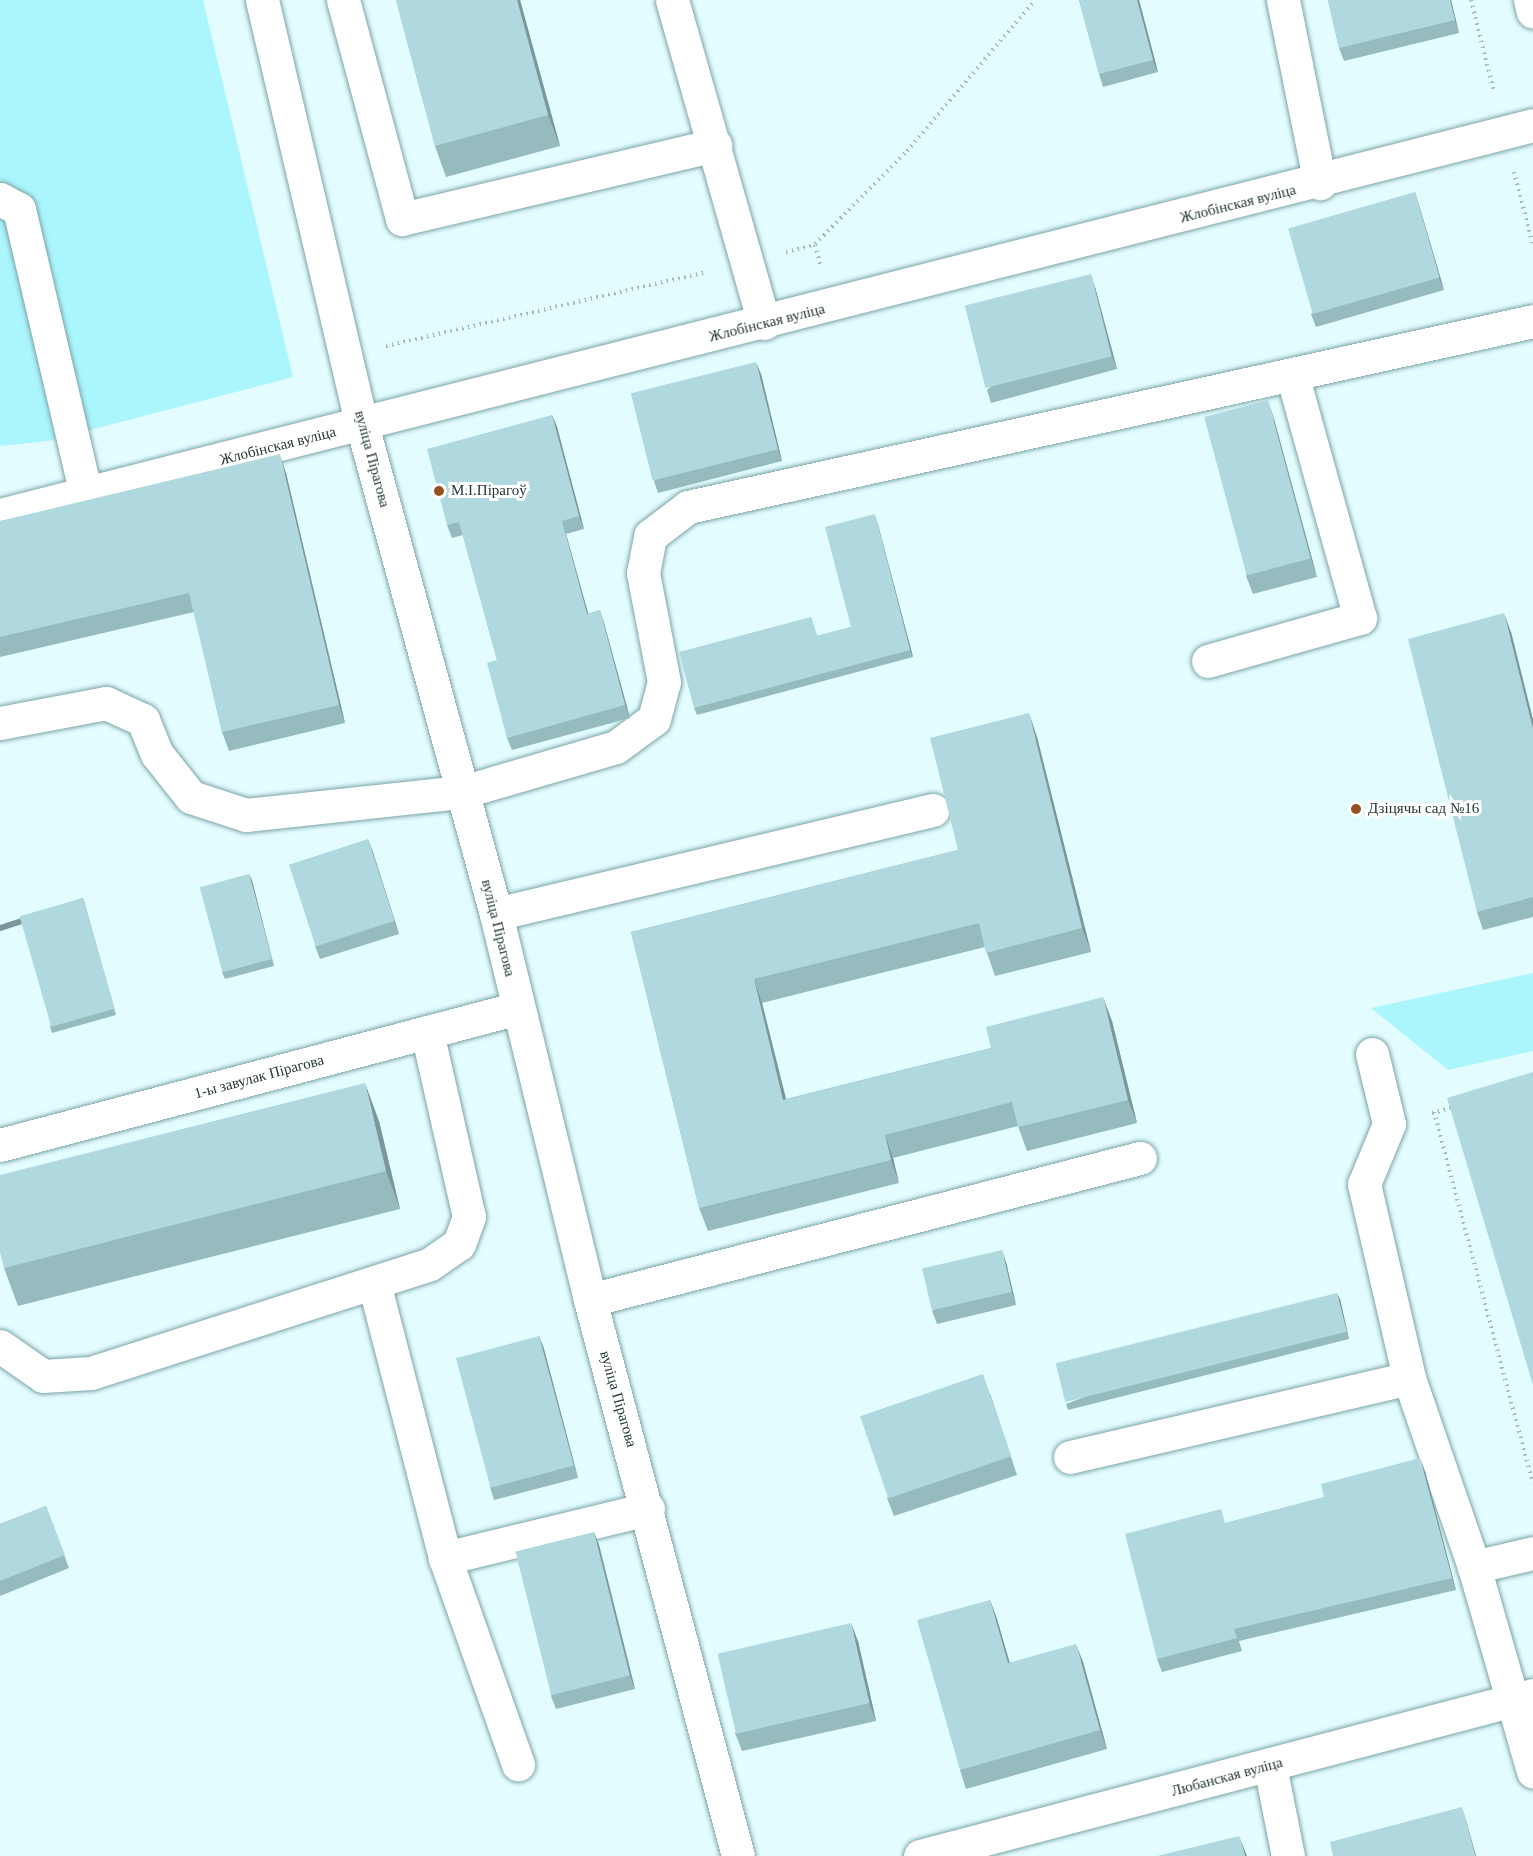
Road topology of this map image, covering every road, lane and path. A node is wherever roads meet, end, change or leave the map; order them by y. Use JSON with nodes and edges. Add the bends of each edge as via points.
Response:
{"nodes":[{"id":1,"x":262,"y":0,"type":"edge"},
{"id":2,"x":343,"y":0,"type":"edge"},
{"id":3,"x":672,"y":0,"type":"edge"},
{"id":4,"x":1035,"y":0,"type":"edge"},
{"id":5,"x":1283,"y":0,"type":"edge"},
{"id":6,"x":1471,"y":0,"type":"edge"},
{"id":7,"x":1530,"y":0,"type":"edge"},
{"id":8,"x":1533,"y":12,"type":"edge"},
{"id":9,"x":1519,"y":129,"type":"edge"},
{"id":10,"x":715,"y":146,"type":"junction"},
{"id":11,"x":1320,"y":183,"type":"junction"},
{"id":12,"x":0,"y":199,"type":"edge"},
{"id":13,"x":815,"y":245,"type":"junction"},
{"id":14,"x":1533,"y":245,"type":"edge"},
{"id":15,"x":747,"y":263,"type":"junction"},
{"id":16,"x":830,"y":307,"type":"junction"},
{"id":17,"x":1533,"y":321,"type":"edge"},
{"id":18,"x":765,"y":323,"type":"junction"},
{"id":19,"x":346,"y":355,"type":"junction"},
{"id":20,"x":1292,"y":374,"type":"junction"},
{"id":21,"x":362,"y":425,"type":"junction"},
{"id":22,"x":86,"y":494,"type":"junction"},
{"id":23,"x":0,"y":515,"type":"edge"},
{"id":24,"x":1208,"y":661,"type":"dead end"},
{"id":25,"x":0,"y":723,"type":"edge"},
{"id":26,"x":462,"y":792,"type":"junction"},
{"id":27,"x":933,"y":810,"type":"dead end"},
{"id":28,"x":496,"y":914,"type":"junction"},
{"id":29,"x":518,"y":1008,"type":"junction"},
{"id":30,"x":427,"y":1032,"type":"junction"},
{"id":31,"x":1372,"y":1054,"type":"dead end"},
{"id":32,"x":1467,"y":1103,"type":"edge"},
{"id":33,"x":1434,"y":1112,"type":"junction"},
{"id":34,"x":1389,"y":1124,"type":"junction"},
{"id":35,"x":0,"y":1145,"type":"edge"},
{"id":36,"x":1140,"y":1158,"type":"dead end"},
{"id":37,"x":374,"y":1283,"type":"junction"},
{"id":38,"x":590,"y":1300,"type":"junction"},
{"id":39,"x":0,"y":1346,"type":"edge"},
{"id":40,"x":1409,"y":1378,"type":"junction"},
{"id":41,"x":1070,"y":1457,"type":"dead end"},
{"id":42,"x":1533,"y":1483,"type":"edge"},
{"id":43,"x":648,"y":1509,"type":"junction"},
{"id":44,"x":1533,"y":1553,"type":"edge"},
{"id":45,"x":445,"y":1558,"type":"junction"},
{"id":46,"x":1474,"y":1567,"type":"junction"},
{"id":47,"x":1523,"y":1698,"type":"edge"},
{"id":48,"x":518,"y":1764,"type":"dead end"},
{"id":49,"x":1270,"y":1766,"type":"junction"},
{"id":50,"x":1533,"y":1772,"type":"edge"},
{"id":51,"x":738,"y":1856,"type":"edge"},
{"id":52,"x":920,"y":1856,"type":"edge"},
{"id":53,"x":1288,"y":1856,"type":"edge"}],
"edges":[{"from":1,"to":19,"type":"street","name":"вуліца Пірагова"},
{"from":2,"to":10,"type":"street","via":[[402,219]]},
{"from":3,"to":10,"type":"street"},
{"from":4,"to":13,"type":"path","via":[[907,151]]},
{"from":5,"to":11,"type":"street"},
{"from":6,"to":9,"type":"path"},
{"from":7,"to":8,"type":"street"},
{"from":9,"to":11,"type":"street","name":"Жлобінская вуліца"},
{"from":9,"to":14,"type":"path"},
{"from":10,"to":15,"type":"street"},
{"from":11,"to":16,"type":"street","name":"Жлобінская вуліца"},
{"from":12,"to":22,"type":"street","via":[[20,209]]},
{"from":13,"to":15,"type":"path"},
{"from":13,"to":16,"type":"path"},
{"from":15,"to":18,"type":"street"},
{"from":15,"to":19,"type":"path"},
{"from":16,"to":18,"type":"street","name":"Жлобінская вуліца"},
{"from":17,"to":20,"type":"street"},
{"from":18,"to":21,"type":"street","name":"Жлобінская вуліца"},
{"from":19,"to":21,"type":"street","name":"вуліца Пірагова"},
{"from":20,"to":24,"type":"street","via":[[1360,618]]},
{"from":20,"to":26,"type":"street","via":[[688,507],[650,536],[643,573],[664,682],[654,719],[616,747]]},
{"from":21,"to":22,"type":"street","name":"Жлобінская вуліца"},
{"from":21,"to":26,"type":"street","name":"вуліца Пірагова"},
{"from":22,"to":23,"type":"street","name":"Жлобінская вуліца"},
{"from":25,"to":26,"type":"street","via":[[106,703],[143,720],[157,754],[191,798],[246,815]]},
{"from":26,"to":28,"type":"street","name":"вуліца Пірагова"},
{"from":27,"to":28,"type":"street"},
{"from":28,"to":29,"type":"street","name":"вуліца Пірагова"},
{"from":29,"to":30,"type":"street","name":"1-ы завулак Пірагова"},
{"from":29,"to":38,"type":"street","name":"вуліца Пірагова"},
{"from":30,"to":35,"type":"street","name":"1-ы завулак Пірагова"},
{"from":30,"to":37,"type":"street","via":[[469,1217],[459,1244],[430,1264]]},
{"from":31,"to":34,"type":"street"},
{"from":32,"to":33,"type":"path"},
{"from":33,"to":34,"type":"path"},
{"from":33,"to":42,"type":"path"},
{"from":34,"to":40,"type":"street","via":[[1364,1184]]},
{"from":36,"to":38,"type":"street"},
{"from":37,"to":39,"type":"street","via":[[91,1373],[43,1376]]},
{"from":37,"to":45,"type":"street"},
{"from":38,"to":43,"type":"street","name":"вуліца Пірагова"},
{"from":40,"to":41,"type":"street"},
{"from":40,"to":46,"type":"street"},
{"from":43,"to":45,"type":"street"},
{"from":43,"to":51,"type":"street","name":"вуліца Пірагова"},
{"from":44,"to":46,"type":"street"},
{"from":45,"to":48,"type":"street"},
{"from":46,"to":47,"type":"street"},
{"from":47,"to":49,"type":"street","name":"Любанская вуліца"},
{"from":47,"to":50,"type":"street"},
{"from":49,"to":52,"type":"street","name":"Любанская вуліца"},
{"from":49,"to":53,"type":"street"}]}
